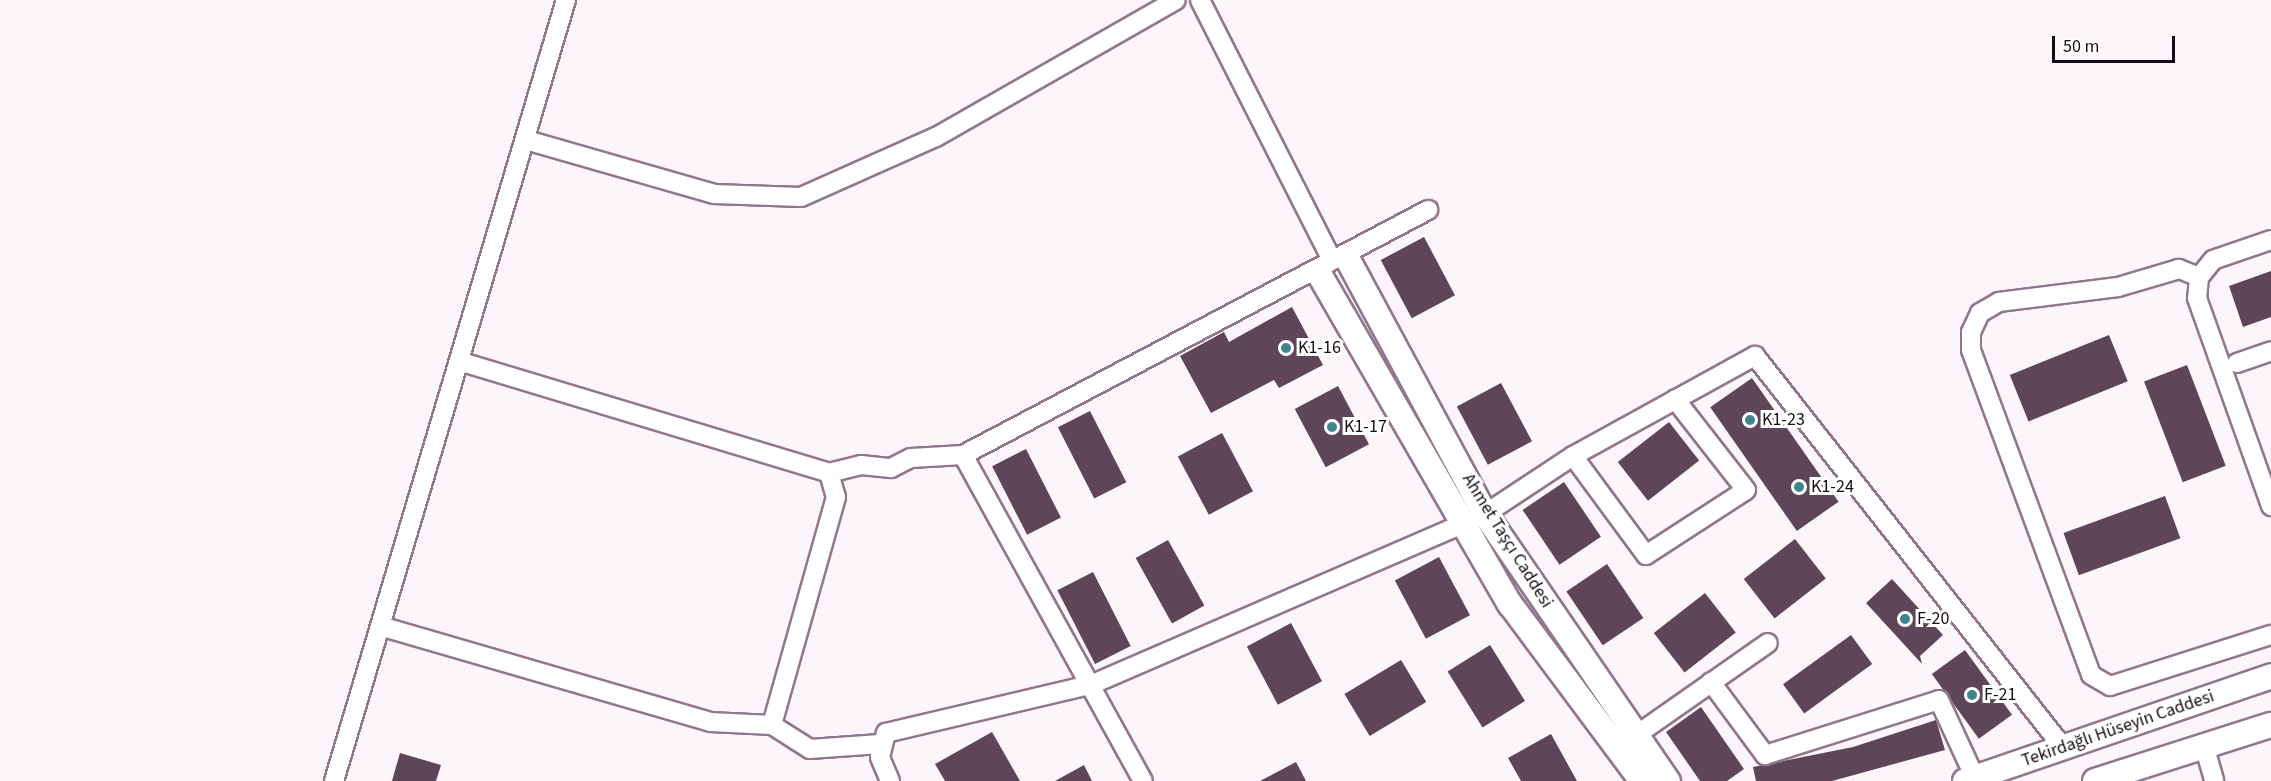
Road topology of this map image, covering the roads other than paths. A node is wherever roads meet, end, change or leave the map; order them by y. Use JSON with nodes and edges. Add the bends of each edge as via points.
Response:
{"nodes":[{"id":1,"x":566,"y":0,"type":"edge"},
{"id":2,"x":1176,"y":0,"type":"edge"},
{"id":3,"x":1200,"y":0,"type":"edge"},
{"id":4,"x":526,"y":140,"type":"junction"},
{"id":5,"x":1428,"y":210,"type":"dead end"},
{"id":6,"x":2271,"y":240,"type":"edge"},
{"id":7,"x":1332,"y":263,"type":"junction"},
{"id":8,"x":2199,"y":276,"type":"junction"},
{"id":9,"x":2271,"y":351,"type":"edge"},
{"id":10,"x":462,"y":362,"type":"junction"},
{"id":11,"x":2237,"y":363,"type":"dead end"},
{"id":12,"x":1675,"y":399,"type":"junction"},
{"id":13,"x":963,"y":456,"type":"junction"},
{"id":14,"x":1574,"y":456,"type":"junction"},
{"id":15,"x":829,"y":473,"type":"junction"},
{"id":16,"x":2271,"y":506,"type":"edge"},
{"id":17,"x":1485,"y":514,"type":"junction"},
{"id":18,"x":1458,"y":523,"type":"junction"},
{"id":19,"x":380,"y":626,"type":"junction"},
{"id":20,"x":2271,"y":635,"type":"edge"},
{"id":21,"x":1768,"y":643,"type":"dead end"},
{"id":22,"x":2271,"y":676,"type":"edge"},
{"id":23,"x":1711,"y":682,"type":"junction"},
{"id":24,"x":1093,"y":684,"type":"junction"},
{"id":25,"x":772,"y":725,"type":"junction"},
{"id":26,"x":2271,"y":725,"type":"edge"},
{"id":27,"x":1635,"y":736,"type":"junction"},
{"id":28,"x":880,"y":744,"type":"junction"},
{"id":29,"x":2204,"y":745,"type":"junction"},
{"id":30,"x":2063,"y":747,"type":"junction"},
{"id":31,"x":1970,"y":780,"type":"edge"},
{"id":32,"x":334,"y":781,"type":"edge"},
{"id":33,"x":890,"y":781,"type":"edge"},
{"id":34,"x":1143,"y":781,"type":"edge"},
{"id":35,"x":1642,"y":781,"type":"edge"},
{"id":36,"x":1668,"y":781,"type":"edge"},
{"id":37,"x":2095,"y":781,"type":"edge"},
{"id":38,"x":2214,"y":781,"type":"edge"}],
"edges":[{"from":1,"to":4,"type":"street"},
{"from":2,"to":4,"type":"street","via":[[936,137],[801,196],[714,194]]},
{"from":3,"to":7,"type":"street"},
{"from":4,"to":10,"type":"street"},
{"from":5,"to":7,"type":"street"},
{"from":6,"to":8,"type":"street","via":[[2213,260]]},
{"from":7,"to":13,"type":"street"},
{"from":7,"to":17,"type":"main road","name":"Ahmet Taşçı Caddesi"},
{"from":7,"to":18,"type":"main road","name":"Ahmet Taşçı Caddesi"},
{"from":8,"to":16,"type":"street","via":[[2197,298]]},
{"from":8,"to":20,"type":"street","via":[[2180,269],[2118,287],[1999,302],[1980,313],[1971,332],[1971,350],[2091,675],[2110,686]]},
{"from":9,"to":11,"type":"street"},
{"from":10,"to":15,"type":"street"},
{"from":10,"to":19,"type":"street"},
{"from":12,"to":14,"type":"street"},
{"from":12,"to":14,"type":"street","via":[[1746,490],[1646,555]]},
{"from":12,"to":30,"type":"street","via":[[1755,356]]},
{"from":13,"to":15,"type":"street","via":[[911,458],[891,468],[861,465]]},
{"from":13,"to":24,"type":"street"},
{"from":14,"to":17,"type":"street"},
{"from":15,"to":25,"type":"street","via":[[836,497]]},
{"from":17,"to":18,"type":"street"},
{"from":17,"to":27,"type":"main road","name":"Ahmet Taşçı Caddesi"},
{"from":18,"to":24,"type":"street"},
{"from":18,"to":35,"type":"main road","name":"Ahmet Taşçı Caddesi","via":[[1510,604]]},
{"from":19,"to":25,"type":"street","via":[[710,722]]},
{"from":19,"to":32,"type":"street"},
{"from":21,"to":23,"type":"street"},
{"from":22,"to":30,"type":"main road","name":"Tekirdağlı Hüseyin Caddesi"},
{"from":23,"to":27,"type":"street"},
{"from":23,"to":31,"type":"street","via":[[1765,756],[1939,700]]},
{"from":24,"to":28,"type":"street","via":[[886,733]]},
{"from":24,"to":34,"type":"street"},
{"from":25,"to":28,"type":"street","via":[[810,749]]},
{"from":26,"to":29,"type":"main road"},
{"from":27,"to":36,"type":"main road","name":"Ahmet Taşçı Caddesi"},
{"from":28,"to":33,"type":"street"},
{"from":29,"to":37,"type":"main road"},
{"from":29,"to":38,"type":"street"},
{"from":30,"to":31,"type":"main road","name":"Tekirdağlı Hüseyin Caddesi"}]}
